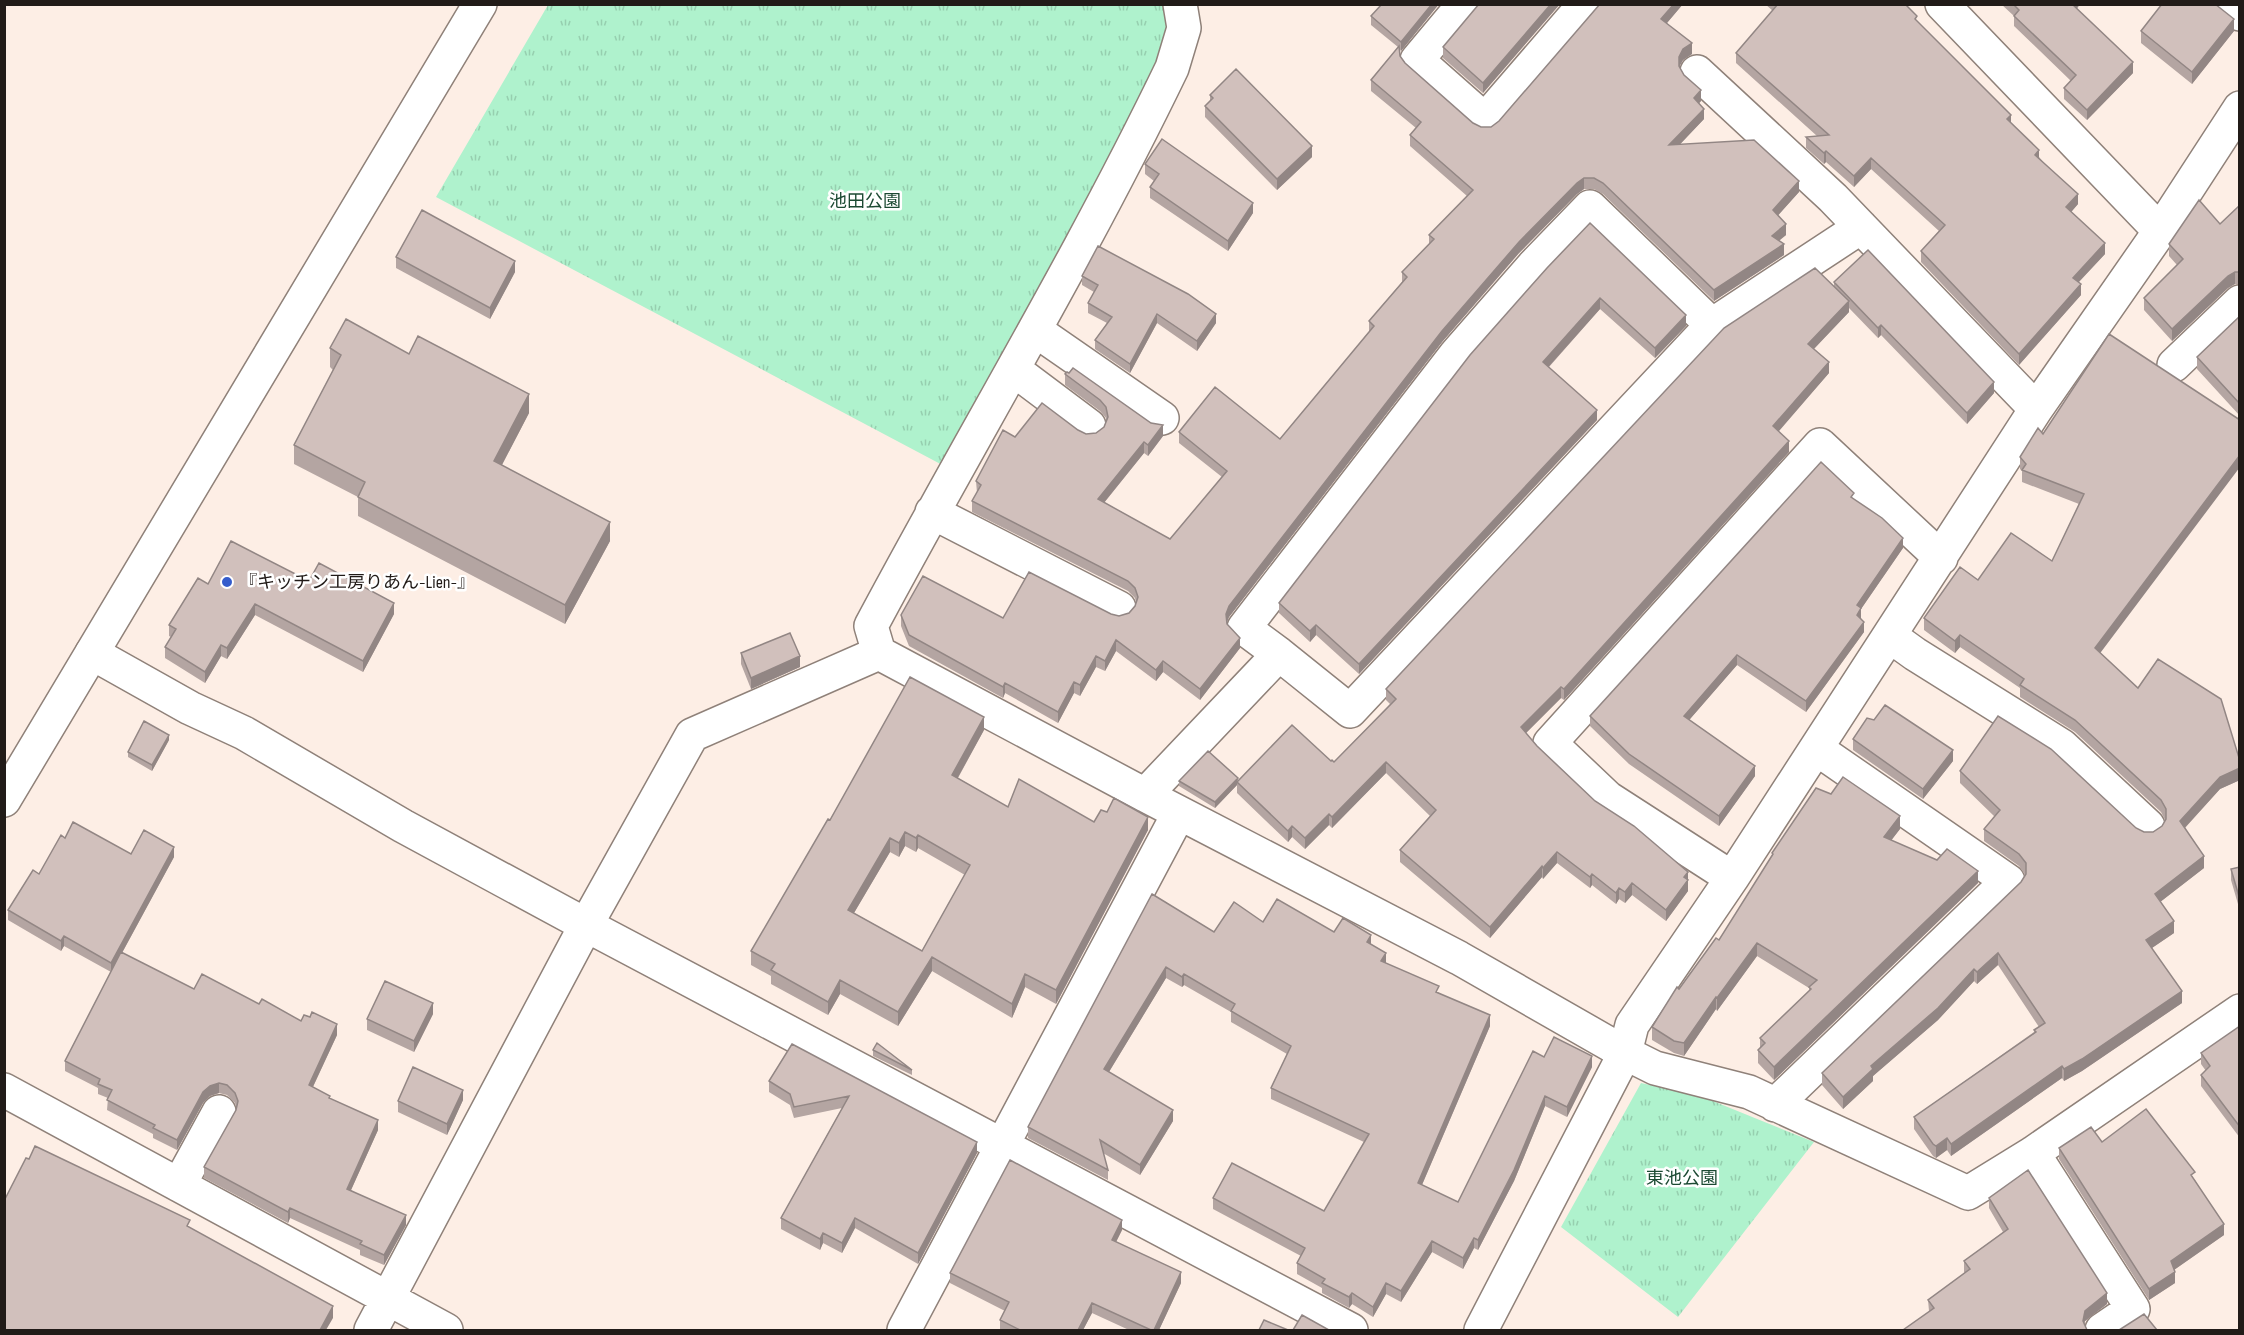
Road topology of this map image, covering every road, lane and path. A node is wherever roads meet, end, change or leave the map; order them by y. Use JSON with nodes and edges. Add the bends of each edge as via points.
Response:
{"nodes":[{"id":1,"x":480,"y":4,"type":"edge"},
{"id":2,"x":1180,"y":4,"type":"edge"},
{"id":3,"x":1464,"y":4,"type":"edge"},
{"id":4,"x":1585,"y":4,"type":"edge"},
{"id":5,"x":1942,"y":4,"type":"edge"},
{"id":6,"x":2228,"y":4,"type":"edge"},
{"id":7,"x":2240,"y":14,"type":"edge"},
{"id":8,"x":1697,"y":72,"type":"dead end"},
{"id":9,"x":2240,"y":108,"type":"edge"},
{"id":10,"x":1861,"y":227,"type":"junction"},
{"id":11,"x":2160,"y":231,"type":"junction"},
{"id":12,"x":2240,"y":302,"type":"edge"},
{"id":13,"x":1712,"y":325,"type":"junction"},
{"id":14,"x":1035,"y":330,"type":"junction"},
{"id":15,"x":2174,"y":365,"type":"dead end"},
{"id":16,"x":1013,"y":369,"type":"junction"},
{"id":17,"x":2036,"y":409,"type":"junction"},
{"id":18,"x":1162,"y":418,"type":"dead end"},
{"id":19,"x":1089,"y":426,"type":"dead end"},
{"id":20,"x":932,"y":512,"type":"junction"},
{"id":21,"x":1941,"y":558,"type":"junction"},
{"id":22,"x":1119,"y":608,"type":"dead end"},
{"id":23,"x":1902,"y":645,"type":"junction"},
{"id":24,"x":92,"y":653,"type":"junction"},
{"id":25,"x":879,"y":653,"type":"junction"},
{"id":26,"x":1279,"y":654,"type":"junction"},
{"id":27,"x":1817,"y":749,"type":"junction"},
{"id":28,"x":1145,"y":795,"type":"junction"},
{"id":29,"x":4,"y":800,"type":"edge"},
{"id":30,"x":1179,"y":813,"type":"junction"},
{"id":31,"x":2148,"y":826,"type":"dead end"},
{"id":32,"x":1732,"y":878,"type":"junction"},
{"id":33,"x":586,"y":925,"type":"junction"},
{"id":34,"x":2240,"y":1011,"type":"edge"},
{"id":35,"x":1625,"y":1053,"type":"junction"},
{"id":36,"x":4,"y":1090,"type":"edge"},
{"id":37,"x":1775,"y":1105,"type":"junction"},
{"id":38,"x":219,"y":1112,"type":"dead end"},
{"id":39,"x":1002,"y":1146,"type":"junction"},
{"id":40,"x":2033,"y":1153,"type":"junction"},
{"id":41,"x":179,"y":1185,"type":"junction"},
{"id":42,"x":386,"y":1299,"type":"junction"},
{"id":43,"x":370,"y":1330,"type":"edge"},
{"id":44,"x":446,"y":1330,"type":"edge"},
{"id":45,"x":904,"y":1330,"type":"edge"},
{"id":46,"x":1351,"y":1330,"type":"edge"},
{"id":47,"x":1481,"y":1330,"type":"edge"},
{"id":48,"x":2102,"y":1330,"type":"edge"}],
"edges":[{"from":1,"to":24,"type":"street"},
{"from":2,"to":14,"type":"street","via":[[1184,28],[1172,68]]},
{"from":3,"to":4,"type":"street","via":[[1417,60],[1485,120]]},
{"from":5,"to":11,"type":"street"},
{"from":6,"to":7,"type":"street"},
{"from":8,"to":10,"type":"street"},
{"from":9,"to":11,"type":"street"},
{"from":10,"to":13,"type":"street"},
{"from":10,"to":17,"type":"street"},
{"from":11,"to":17,"type":"street"},
{"from":12,"to":15,"type":"street"},
{"from":13,"to":26,"type":"street","via":[[1350,711]]},
{"from":13,"to":26,"type":"street","via":[[1590,207],[1456,354],[1244,628]]},
{"from":14,"to":16,"type":"street"},
{"from":14,"to":18,"type":"street"},
{"from":16,"to":19,"type":"street"},
{"from":16,"to":20,"type":"street"},
{"from":17,"to":21,"type":"street"},
{"from":20,"to":22,"type":"street"},
{"from":20,"to":25,"type":"street","via":[[871,626]]},
{"from":21,"to":23,"type":"street"},
{"from":21,"to":32,"type":"street","via":[[1820,445],[1550,743],[1608,798]]},
{"from":23,"to":27,"type":"street"},
{"from":23,"to":31,"type":"street","via":[[2062,746]]},
{"from":24,"to":29,"type":"street"},
{"from":24,"to":33,"type":"street","via":[[190,708],[244,733],[403,826]]},
{"from":25,"to":28,"type":"street"},
{"from":25,"to":33,"type":"street","via":[[692,735]]},
{"from":26,"to":28,"type":"street"},
{"from":27,"to":32,"type":"street"},
{"from":27,"to":37,"type":"street","via":[[2008,881]]},
{"from":28,"to":30,"type":"street"},
{"from":30,"to":35,"type":"street","via":[[1459,958]]},
{"from":30,"to":39,"type":"street"},
{"from":32,"to":35,"type":"street","via":[[1632,1025]]},
{"from":33,"to":39,"type":"street"},
{"from":33,"to":42,"type":"street"},
{"from":34,"to":40,"type":"street"},
{"from":35,"to":37,"type":"street","via":[[1655,1068],[1749,1092]]},
{"from":35,"to":47,"type":"street"},
{"from":36,"to":41,"type":"street"},
{"from":37,"to":40,"type":"street","via":[[1968,1193]]},
{"from":38,"to":41,"type":"street"},
{"from":39,"to":45,"type":"street"},
{"from":39,"to":46,"type":"street"},
{"from":40,"to":48,"type":"street","via":[[2133,1309]]},
{"from":41,"to":42,"type":"street"},
{"from":42,"to":43,"type":"street"},
{"from":42,"to":44,"type":"street"}]}
